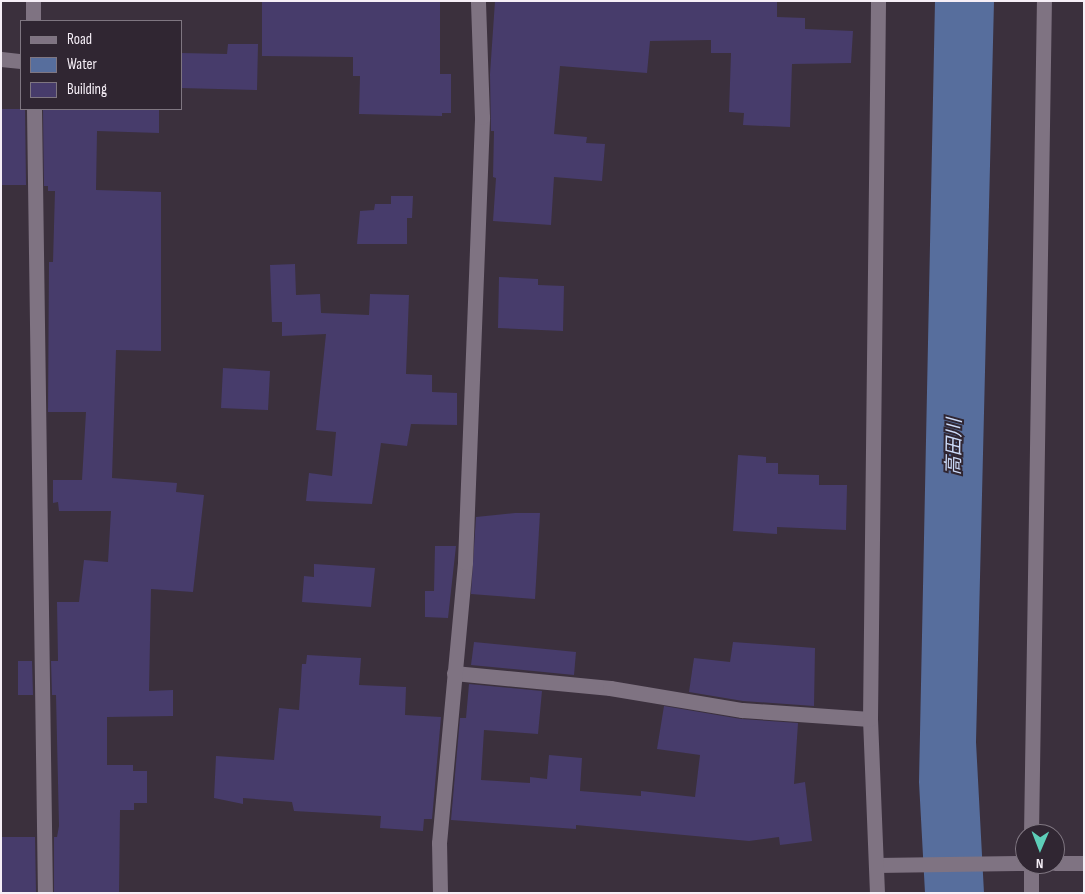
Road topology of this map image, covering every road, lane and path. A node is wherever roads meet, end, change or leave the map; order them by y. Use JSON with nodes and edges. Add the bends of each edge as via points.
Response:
{"nodes":[{"id":1,"x":33,"y":1,"type":"edge"},
{"id":2,"x":478,"y":1,"type":"edge"},
{"id":3,"x":878,"y":1,"type":"edge"},
{"id":4,"x":1044,"y":1,"type":"edge"},
{"id":5,"x":33,"y":20,"type":"edge"},
{"id":6,"x":1,"y":59,"type":"edge"},
{"id":7,"x":20,"y":61,"type":"edge"},
{"id":8,"x":34,"y":110,"type":"edge"},
{"id":9,"x":454,"y":673,"type":"junction"},
{"id":10,"x":870,"y":720,"type":"junction"},
{"id":11,"x":1031,"y":824,"type":"edge"},
{"id":12,"x":1084,"y":862,"type":"edge"},
{"id":13,"x":1015,"y":863,"type":"edge"},
{"id":14,"x":1065,"y":863,"type":"edge"},
{"id":15,"x":880,"y":865,"type":"junction"},
{"id":16,"x":1031,"y":874,"type":"edge"},
{"id":17,"x":45,"y":893,"type":"edge"},
{"id":18,"x":440,"y":893,"type":"edge"},
{"id":19,"x":877,"y":893,"type":"edge"},
{"id":20,"x":1031,"y":893,"type":"edge"}],
"edges":[{"from":1,"to":5,"type":"street"},
{"from":2,"to":9,"type":"street","via":[[482,117],[466,562]]},
{"from":3,"to":10,"type":"street"},
{"from":4,"to":11,"type":"street"},
{"from":6,"to":7,"type":"street"},
{"from":8,"to":17,"type":"street"},
{"from":9,"to":10,"type":"street","via":[[610,688],[742,710]]},
{"from":9,"to":18,"type":"street","via":[[451,739],[439,843]]},
{"from":10,"to":15,"type":"street"},
{"from":12,"to":14,"type":"street"},
{"from":13,"to":15,"type":"street"},
{"from":15,"to":19,"type":"street"},
{"from":16,"to":20,"type":"street"}]}
